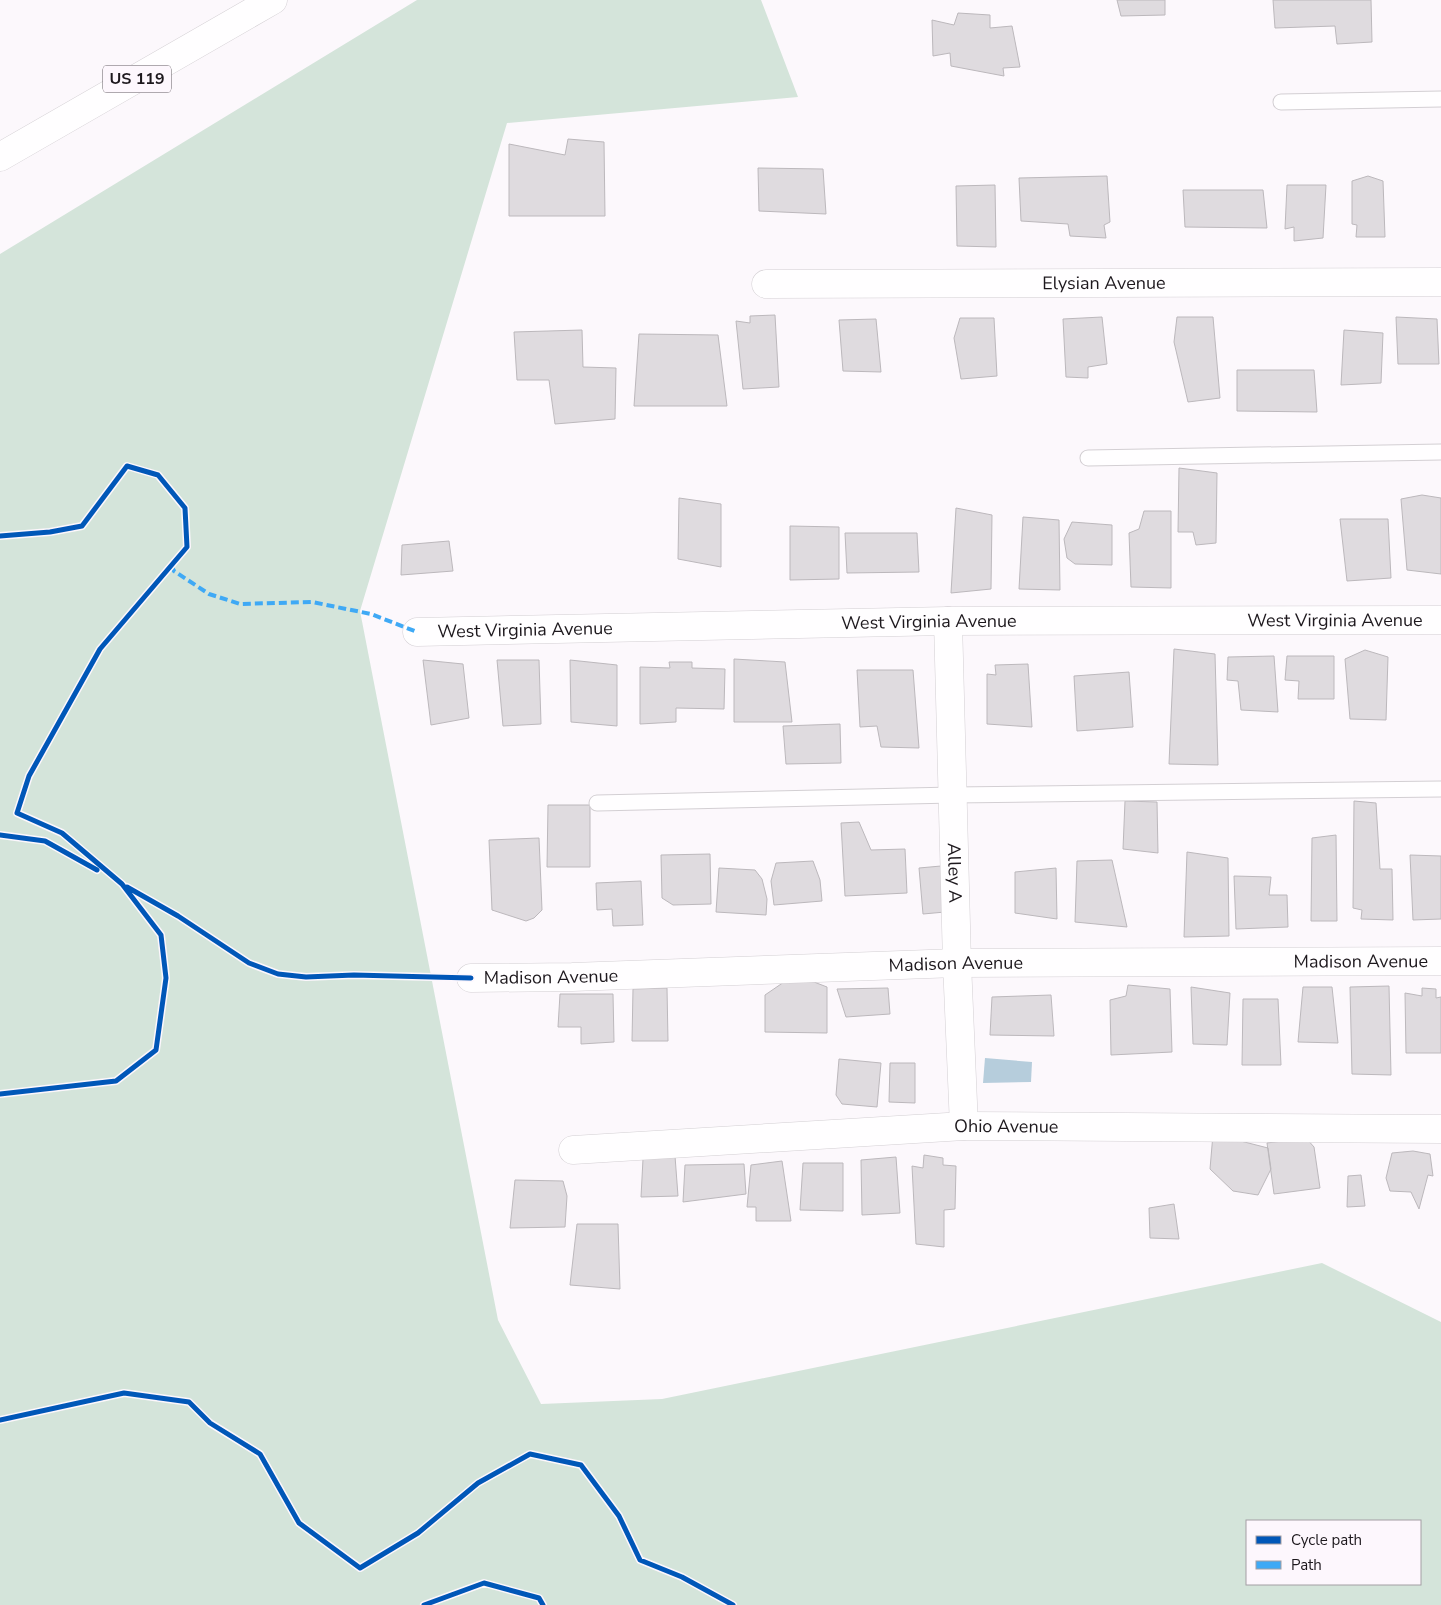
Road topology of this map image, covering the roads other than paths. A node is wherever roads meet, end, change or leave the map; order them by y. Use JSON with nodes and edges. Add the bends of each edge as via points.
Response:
{"nodes":[{"id":1,"x":273,"y":0,"type":"edge"},
{"id":2,"x":1441,"y":99,"type":"edge"},
{"id":3,"x":1281,"y":102,"type":"dead end"},
{"id":4,"x":0,"y":157,"type":"edge"},
{"id":5,"x":1441,"y":282,"type":"edge"},
{"id":6,"x":766,"y":284,"type":"dead end"},
{"id":7,"x":1441,"y":452,"type":"edge"},
{"id":8,"x":1088,"y":458,"type":"dead end"},
{"id":9,"x":1441,"y":620,"type":"edge"},
{"id":10,"x":948,"y":621,"type":"junction"},
{"id":11,"x":417,"y":632,"type":"dead end"},
{"id":12,"x":1441,"y":790,"type":"edge"},
{"id":13,"x":953,"y":795,"type":"junction"},
{"id":14,"x":597,"y":802,"type":"dead end"},
{"id":15,"x":1441,"y":961,"type":"edge"},
{"id":16,"x":957,"y":962,"type":"junction"},
{"id":17,"x":471,"y":978,"type":"dead end"},
{"id":18,"x":964,"y":1126,"type":"junction"},
{"id":19,"x":1441,"y":1130,"type":"edge"},
{"id":20,"x":573,"y":1150,"type":"dead end"}],
"edges":[{"from":1,"to":4,"type":"street","number":"US 119"},
{"from":2,"to":3,"type":"lane"},
{"from":5,"to":6,"type":"street","name":"Elysian Avenue"},
{"from":7,"to":8,"type":"lane"},
{"from":9,"to":10,"type":"street","name":"West Virginia Avenue"},
{"from":10,"to":11,"type":"street","name":"West Virginia Avenue"},
{"from":10,"to":13,"type":"street","name":"Alley A"},
{"from":12,"to":13,"type":"lane"},
{"from":13,"to":14,"type":"lane"},
{"from":13,"to":16,"type":"street","name":"Alley A"},
{"from":15,"to":16,"type":"street","name":"Madison Avenue"},
{"from":16,"to":17,"type":"street","name":"Madison Avenue"},
{"from":16,"to":18,"type":"street","name":"Alley A"},
{"from":18,"to":19,"type":"street","name":"Ohio Avenue"},
{"from":18,"to":20,"type":"street","name":"Ohio Avenue"}]}
